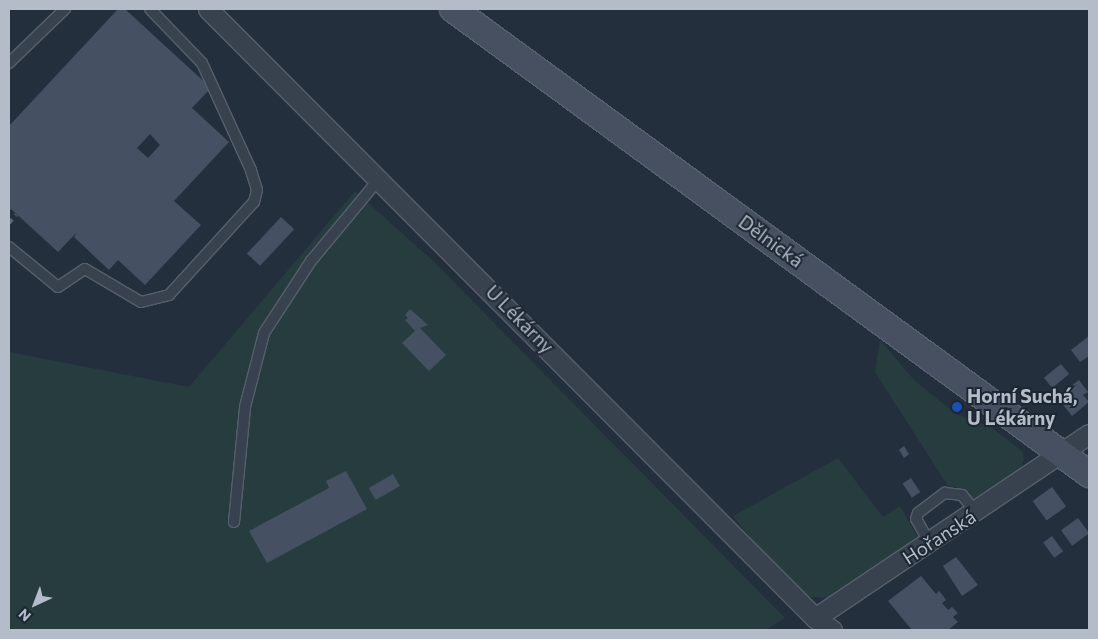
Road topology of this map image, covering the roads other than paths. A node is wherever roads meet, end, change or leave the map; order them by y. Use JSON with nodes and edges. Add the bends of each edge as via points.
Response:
{"nodes":[{"id":1,"x":65,"y":9,"type":"edge"},
{"id":2,"x":150,"y":9,"type":"edge"},
{"id":3,"x":208,"y":9,"type":"edge"},
{"id":4,"x":452,"y":9,"type":"edge"},
{"id":5,"x":9,"y":63,"type":"edge"},
{"id":6,"x":379,"y":179,"type":"junction"},
{"id":7,"x":9,"y":247,"type":"edge"},
{"id":8,"x":1089,"y":434,"type":"edge"},
{"id":9,"x":1061,"y":453,"type":"junction"},
{"id":10,"x":1089,"y":474,"type":"edge"},
{"id":11,"x":976,"y":512,"type":"junction"},
{"id":12,"x":234,"y":522,"type":"dead end"},
{"id":13,"x":929,"y":542,"type":"junction"},
{"id":14,"x":815,"y":618,"type":"junction"},
{"id":15,"x":832,"y":630,"type":"edge"}],
"edges":[{"from":1,"to":5,"type":"lane"},
{"from":2,"to":7,"type":"lane","via":[[202,63],[252,170],[258,190],[254,202],[169,295],[142,302],[85,269],[58,287]]},
{"from":3,"to":6,"type":"street","name":"U Lékárny"},
{"from":4,"to":9,"type":"main road","name":"Dělnická"},
{"from":6,"to":12,"type":"lane","via":[[311,261],[264,333],[245,407]]},
{"from":6,"to":14,"type":"street","name":"U Lékárny"},
{"from":8,"to":9,"type":"street","name":"Hořanská"},
{"from":9,"to":10,"type":"main road","name":"Dělnická"},
{"from":9,"to":11,"type":"street","name":"Hořanská"},
{"from":11,"to":13,"type":"street","name":"Hořanská"},
{"from":11,"to":13,"type":"lane","via":[[962,495],[945,493],[918,512],[916,518]]},
{"from":13,"to":14,"type":"street","name":"Hořanská"},
{"from":14,"to":15,"type":"street","name":"U Lékárny"}]}
